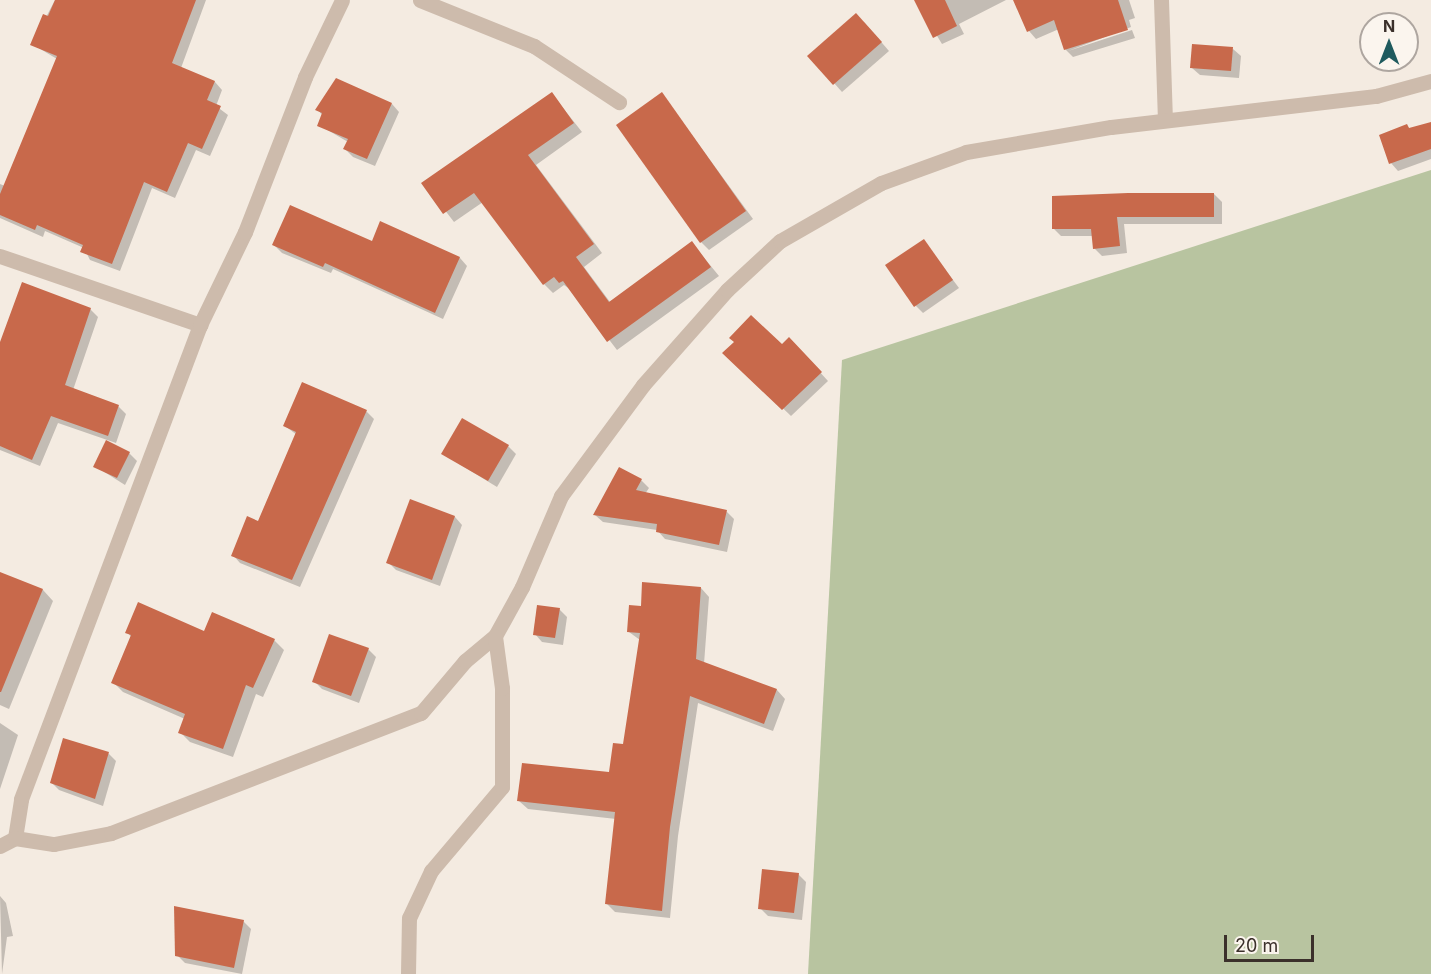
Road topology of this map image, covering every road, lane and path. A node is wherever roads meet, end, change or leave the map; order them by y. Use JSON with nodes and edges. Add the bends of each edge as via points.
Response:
{"nodes":[{"id":1,"x":342,"y":0,"type":"edge"},
{"id":2,"x":420,"y":0,"type":"edge"},
{"id":3,"x":1161,"y":0,"type":"edge"},
{"id":4,"x":1431,"y":81,"type":"edge"},
{"id":5,"x":620,"y":102,"type":"dead end"},
{"id":6,"x":1165,"y":120,"type":"junction"},
{"id":7,"x":0,"y":256,"type":"edge"},
{"id":8,"x":200,"y":325,"type":"junction"},
{"id":9,"x":495,"y":636,"type":"junction"},
{"id":10,"x":15,"y":838,"type":"junction"},
{"id":11,"x":0,"y":846,"type":"edge"},
{"id":12,"x":408,"y":974,"type":"edge"}],
"edges":[{"from":1,"to":8,"type":"street","via":[[305,77],[245,232]]},
{"from":2,"to":5,"type":"street","via":[[534,46]]},
{"from":3,"to":6,"type":"street"},
{"from":4,"to":6,"type":"street","via":[[1376,96]]},
{"from":6,"to":9,"type":"street","via":[[966,152],[881,183],[780,241],[727,290],[643,385],[561,496],[522,587]]},
{"from":7,"to":8,"type":"street"},
{"from":8,"to":10,"type":"street","via":[[21,799]]},
{"from":9,"to":10,"type":"street","via":[[465,661],[422,713],[111,833],[54,844]]},
{"from":9,"to":12,"type":"street","via":[[502,688],[502,787],[431,871],[410,918]]},
{"from":10,"to":11,"type":"street"}]}
